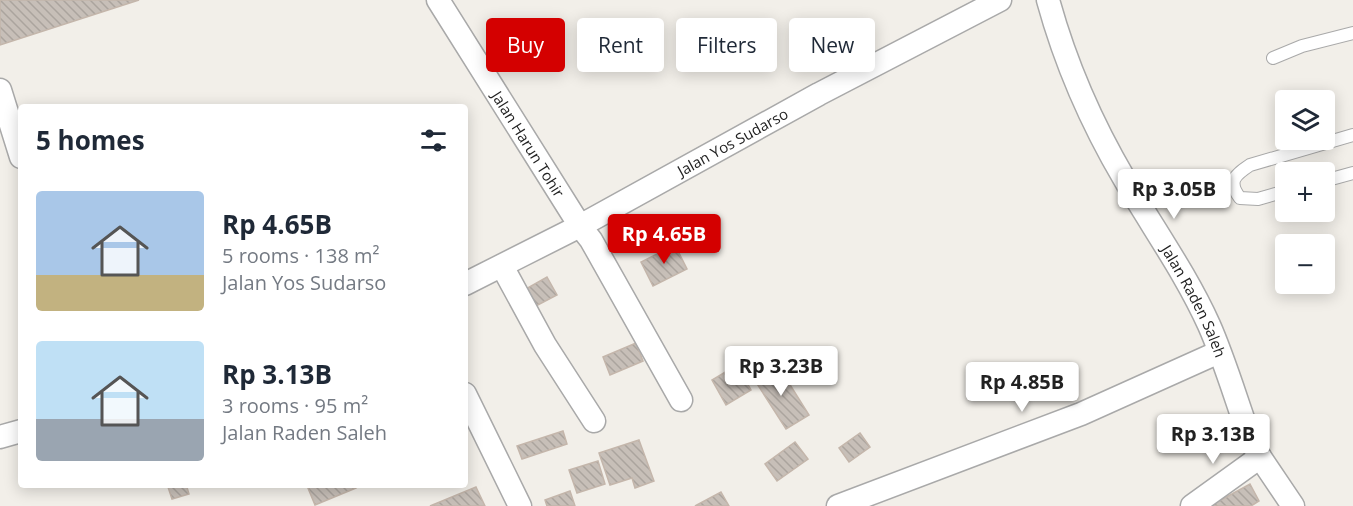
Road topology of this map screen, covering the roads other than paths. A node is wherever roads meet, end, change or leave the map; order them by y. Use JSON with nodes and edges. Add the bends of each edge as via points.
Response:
{"nodes":[{"id":1,"x":438,"y":0,"type":"edge"},
{"id":2,"x":1000,"y":0,"type":"edge"},
{"id":3,"x":1048,"y":0,"type":"edge"},
{"id":4,"x":1353,"y":33,"type":"edge"},
{"id":5,"x":1273,"y":58,"type":"dead end"},
{"id":6,"x":0,"y":90,"type":"edge"},
{"id":7,"x":1353,"y":135,"type":"edge"},
{"id":8,"x":18,"y":147,"type":"edge"},
{"id":9,"x":1353,"y":173,"type":"edge"},
{"id":10,"x":1335,"y":178,"type":"edge"},
{"id":11,"x":1275,"y":194,"type":"edge"},
{"id":12,"x":580,"y":226,"type":"junction"},
{"id":13,"x":502,"y":266,"type":"junction"},
{"id":14,"x":468,"y":283,"type":"edge"},
{"id":15,"x":1219,"y":352,"type":"junction"},
{"id":16,"x":468,"y":400,"type":"edge"},
{"id":17,"x":681,"y":400,"type":"dead end"},
{"id":18,"x":594,"y":421,"type":"dead end"},
{"id":19,"x":18,"y":432,"type":"edge"},
{"id":20,"x":0,"y":437,"type":"edge"},
{"id":21,"x":1260,"y":457,"type":"junction"},
{"id":22,"x":520,"y":506,"type":"edge"},
{"id":23,"x":838,"y":506,"type":"edge"},
{"id":24,"x":1192,"y":506,"type":"edge"},
{"id":25,"x":1293,"y":506,"type":"edge"}],
"edges":[{"from":1,"to":12,"type":"street","name":"Jalan Harun Tohir"},
{"from":2,"to":12,"type":"street","name":"Jalan Yos Sudarso"},
{"from":3,"to":15,"type":"street","name":"Jalan Raden Saleh","via":[[1083,97],[1124,178],[1209,325]]},
{"from":4,"to":5,"type":"lane"},
{"from":6,"to":8,"type":"street"},
{"from":7,"to":11,"type":"lane","via":[[1250,165],[1233,182],[1239,198],[1258,199]]},
{"from":9,"to":10,"type":"lane"},
{"from":12,"to":13,"type":"street","name":"Jalan Yos Sudarso"},
{"from":12,"to":17,"type":"street","name":"Jalan Harun Tohir"},
{"from":13,"to":14,"type":"street","name":"Jalan Yos Sudarso"},
{"from":13,"to":18,"type":"street","via":[[545,345]]},
{"from":15,"to":21,"type":"street","name":"Jalan Raden Saleh"},
{"from":15,"to":23,"type":"street","via":[[1081,414]]},
{"from":16,"to":22,"type":"street"},
{"from":19,"to":20,"type":"street"},
{"from":21,"to":24,"type":"street"},
{"from":21,"to":25,"type":"street","name":"Jalan Raden Saleh"}]}
